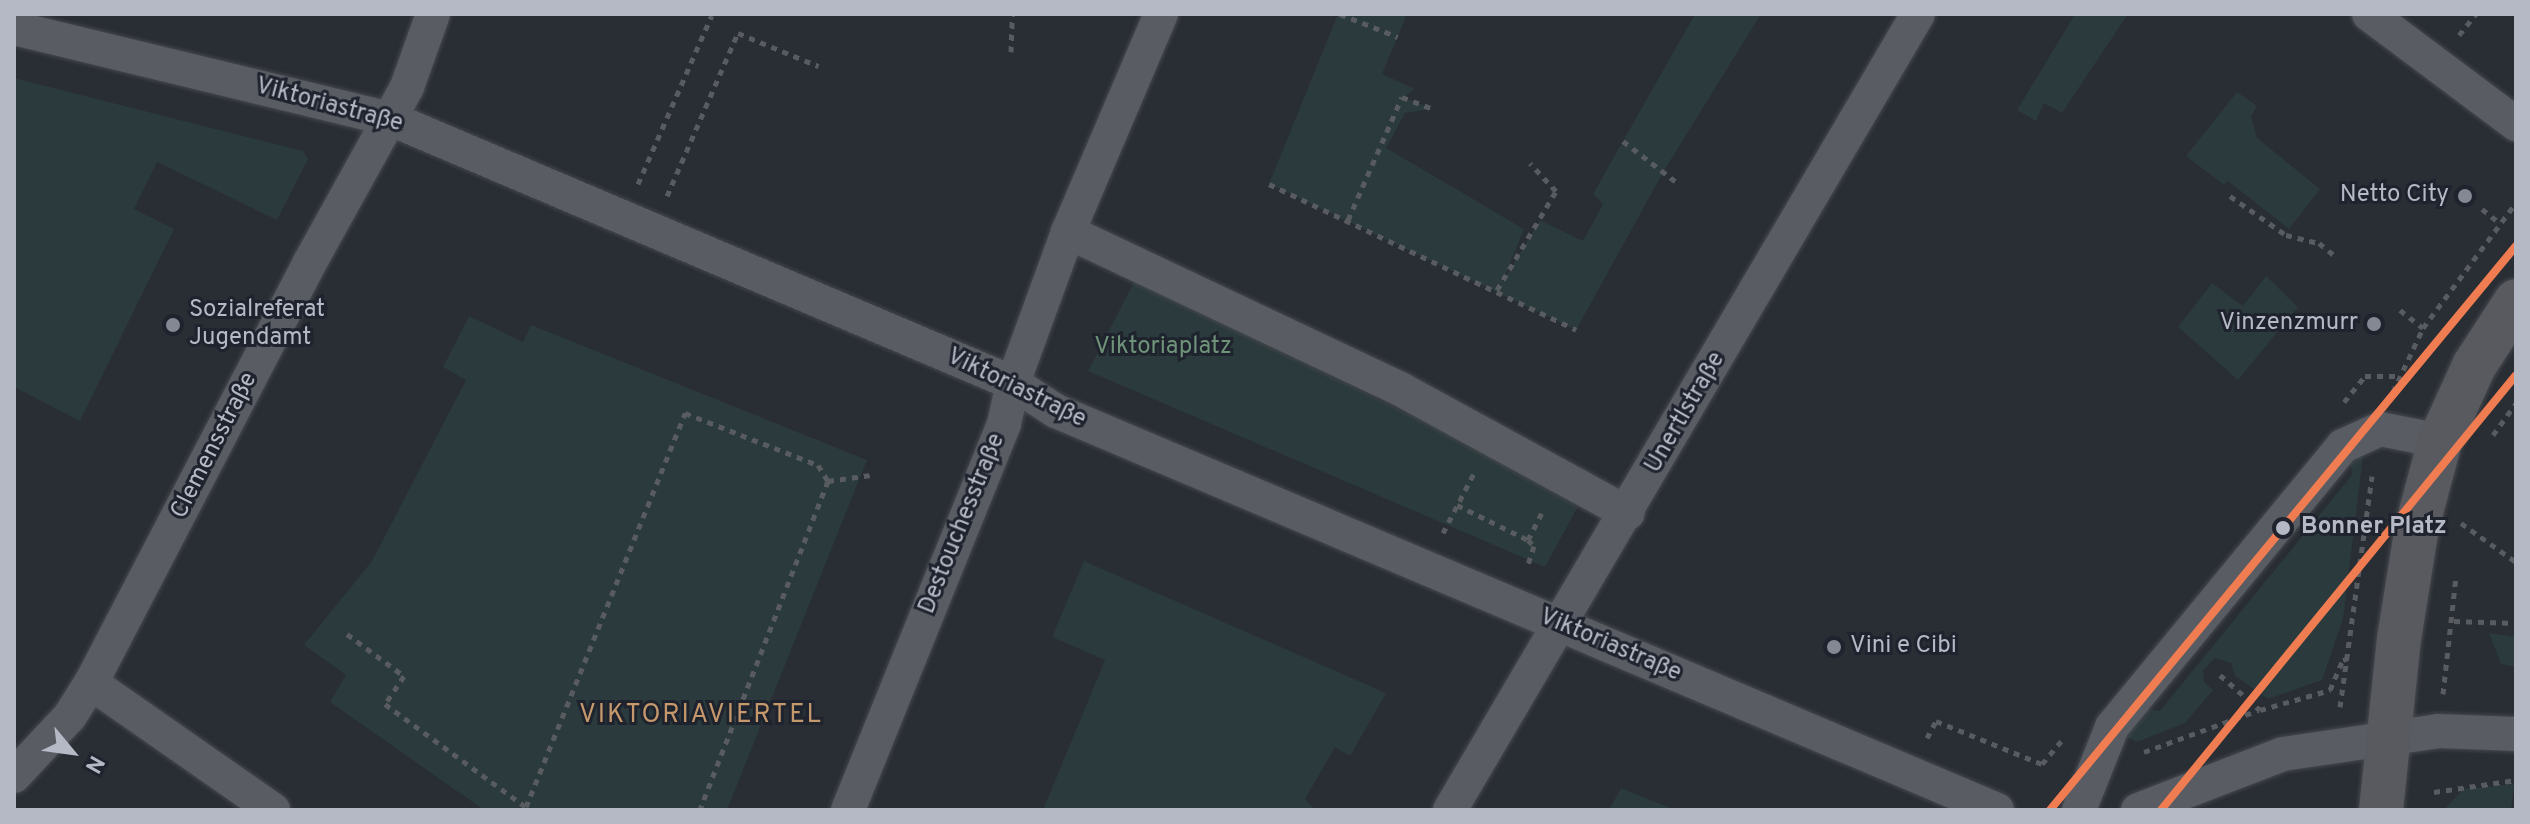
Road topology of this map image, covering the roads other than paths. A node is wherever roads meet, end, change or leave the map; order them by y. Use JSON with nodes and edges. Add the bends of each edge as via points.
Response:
{"nodes":[{"id":1,"x":433,"y":14,"type":"edge"},
{"id":2,"x":1161,"y":14,"type":"edge"},
{"id":3,"x":1918,"y":14,"type":"edge"},
{"id":4,"x":2369,"y":14,"type":"edge"},
{"id":5,"x":14,"y":28,"type":"edge"},
{"id":6,"x":391,"y":119,"type":"junction"},
{"id":7,"x":2516,"y":124,"type":"edge"},
{"id":8,"x":1068,"y":232,"type":"junction"},
{"id":9,"x":2516,"y":301,"type":"edge"},
{"id":10,"x":1013,"y":383,"type":"junction"},
{"id":11,"x":2440,"y":441,"type":"junction"},
{"id":12,"x":1628,"y":513,"type":"junction"},
{"id":13,"x":1560,"y":626,"type":"junction"},
{"id":14,"x":91,"y":683,"type":"junction"},
{"id":15,"x":2516,"y":734,"type":"edge"},
{"id":16,"x":2390,"y":736,"type":"junction"},
{"id":17,"x":14,"y":776,"type":"edge"},
{"id":18,"x":2084,"y":794,"type":"edge"},
{"id":19,"x":273,"y":810,"type":"edge"},
{"id":20,"x":848,"y":810,"type":"edge"},
{"id":21,"x":1450,"y":810,"type":"edge"},
{"id":22,"x":1997,"y":810,"type":"edge"},
{"id":23,"x":2138,"y":810,"type":"edge"},
{"id":24,"x":2381,"y":810,"type":"edge"}],
"edges":[{"from":1,"to":6,"type":"street","name":"Clemensstraße"},
{"from":2,"to":8,"type":"street","name":"Destouchesstraße"},
{"from":3,"to":12,"type":"street","name":"Unertlstraße"},
{"from":4,"to":7,"type":"street"},
{"from":5,"to":6,"type":"street","name":"Viktoriastraße"},
{"from":6,"to":10,"type":"street","name":"Viktoriastraße"},
{"from":6,"to":14,"type":"street","name":"Clemensstraße","via":[[309,264]]},
{"from":8,"to":10,"type":"street","name":"Destouchesstraße"},
{"from":8,"to":12,"type":"street","via":[[1492,436]]},
{"from":9,"to":11,"type":"main road","via":[[2474,366]]},
{"from":10,"to":13,"type":"street","name":"Viktoriastraße","via":[[1056,411]]},
{"from":10,"to":20,"type":"street","name":"Destouchesstraße","via":[[1004,424]]},
{"from":11,"to":16,"type":"main road","via":[[2417,527]]},
{"from":11,"to":18,"type":"street","via":[[2380,429],[2343,446],[2112,727]]},
{"from":12,"to":13,"type":"street","name":"Unertlstraße"},
{"from":13,"to":21,"type":"street","name":"Unertlstraße"},
{"from":13,"to":22,"type":"street","name":"Viktoriastraße"},
{"from":14,"to":17,"type":"street","name":"Clemensstraße","via":[[70,716]]},
{"from":14,"to":19,"type":"street"},
{"from":15,"to":16,"type":"street","via":[[2438,731]]},
{"from":16,"to":23,"type":"street","via":[[2283,754]]},
{"from":16,"to":24,"type":"main road"}]}
